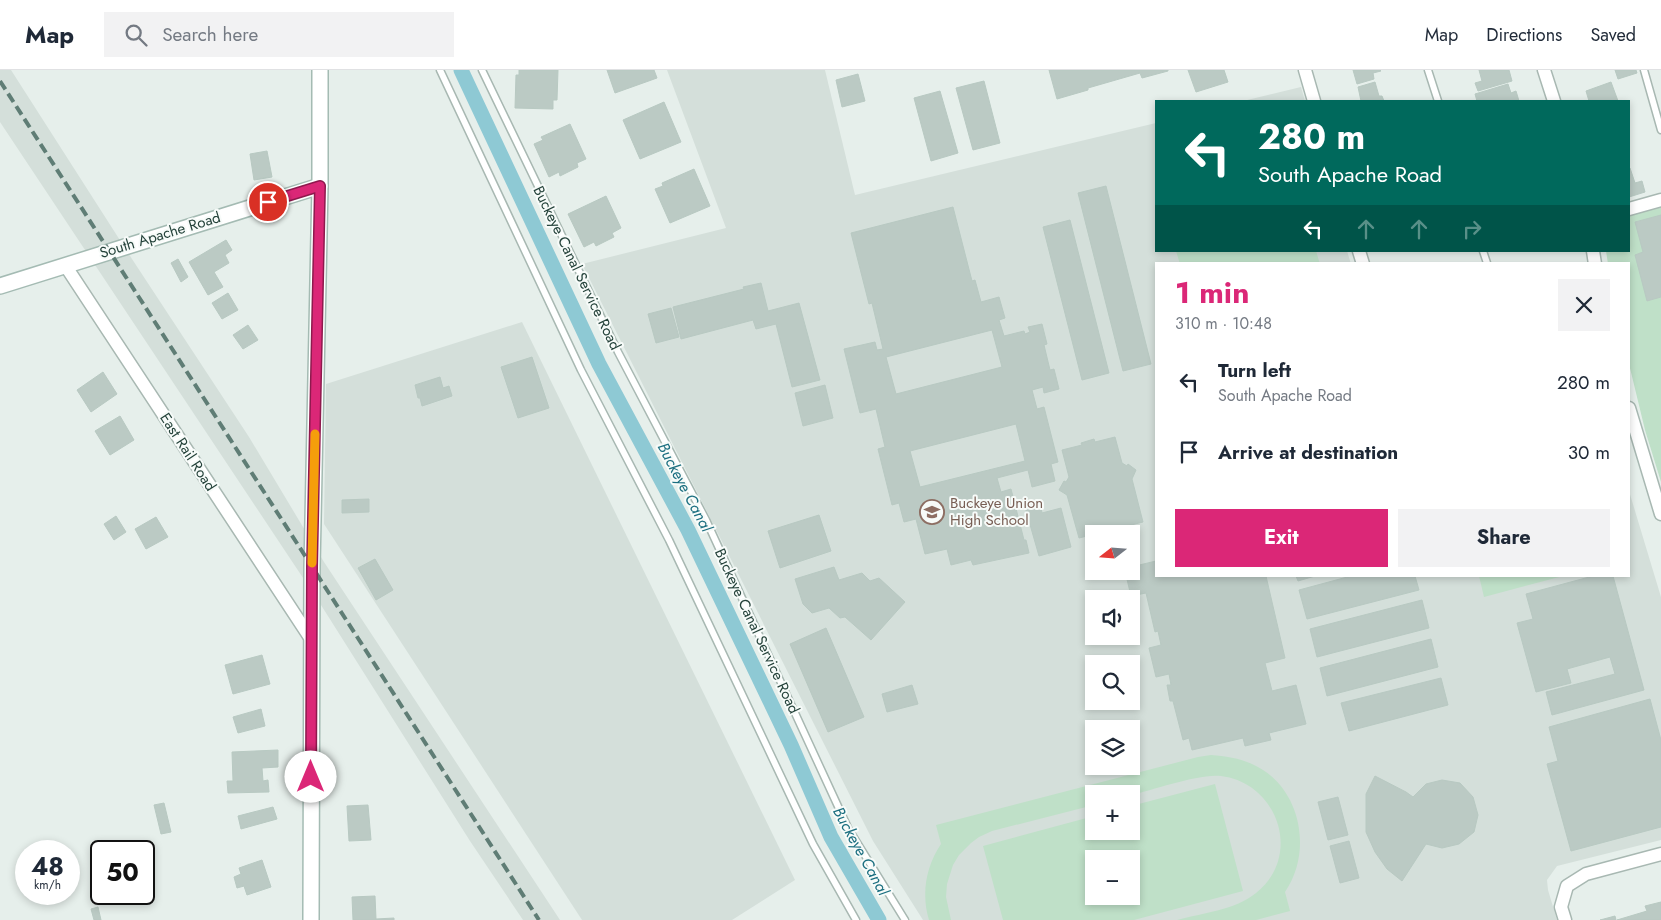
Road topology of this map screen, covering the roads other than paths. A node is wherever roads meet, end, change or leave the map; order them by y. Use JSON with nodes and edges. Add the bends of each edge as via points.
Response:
{"nodes":[{"id":1,"x":320,"y":70,"type":"edge"},
{"id":2,"x":440,"y":70,"type":"edge"},
{"id":3,"x":482,"y":70,"type":"edge"},
{"id":4,"x":1305,"y":70,"type":"edge"},
{"id":5,"x":1428,"y":70,"type":"edge"},
{"id":6,"x":1544,"y":70,"type":"edge"},
{"id":7,"x":1644,"y":70,"type":"edge"},
{"id":8,"x":1314,"y":100,"type":"edge"},
{"id":9,"x":1438,"y":100,"type":"edge"},
{"id":10,"x":1554,"y":100,"type":"edge"},
{"id":11,"x":1661,"y":130,"type":"edge"},
{"id":12,"x":320,"y":186,"type":"junction"},
{"id":13,"x":1661,"y":200,"type":"edge"},
{"id":14,"x":1630,"y":209,"type":"edge"},
{"id":15,"x":65,"y":265,"type":"junction"},
{"id":16,"x":0,"y":286,"type":"edge"},
{"id":17,"x":1630,"y":412,"type":"edge"},
{"id":18,"x":1661,"y":514,"type":"edge"},
{"id":19,"x":311,"y":639,"type":"junction"},
{"id":20,"x":1661,"y":854,"type":"edge"},
{"id":21,"x":311,"y":920,"type":"edge"},
{"id":22,"x":856,"y":920,"type":"edge"},
{"id":23,"x":905,"y":920,"type":"edge"},
{"id":24,"x":1565,"y":920,"type":"edge"}],
"edges":[{"from":1,"to":12,"type":"main road"},
{"from":2,"to":22,"type":"lane","via":[[813,844]]},
{"from":3,"to":23,"type":"lane","name":"Buckeye Canal Service Road","via":[[618,352],[706,520],[848,828]]},
{"from":4,"to":8,"type":"street"},
{"from":5,"to":9,"type":"lane"},
{"from":6,"to":10,"type":"street"},
{"from":7,"to":11,"type":"lane"},
{"from":12,"to":15,"type":"main road","name":"South Apache Road"},
{"from":12,"to":19,"type":"main road"},
{"from":13,"to":14,"type":"street"},
{"from":15,"to":16,"type":"main road","name":"South Apache Road"},
{"from":15,"to":19,"type":"street","name":"East Rail Road"},
{"from":17,"to":18,"type":"street"},
{"from":19,"to":21,"type":"main road"},
{"from":20,"to":24,"type":"street","via":[[1586,874],[1567,886],[1561,907]]}]}
